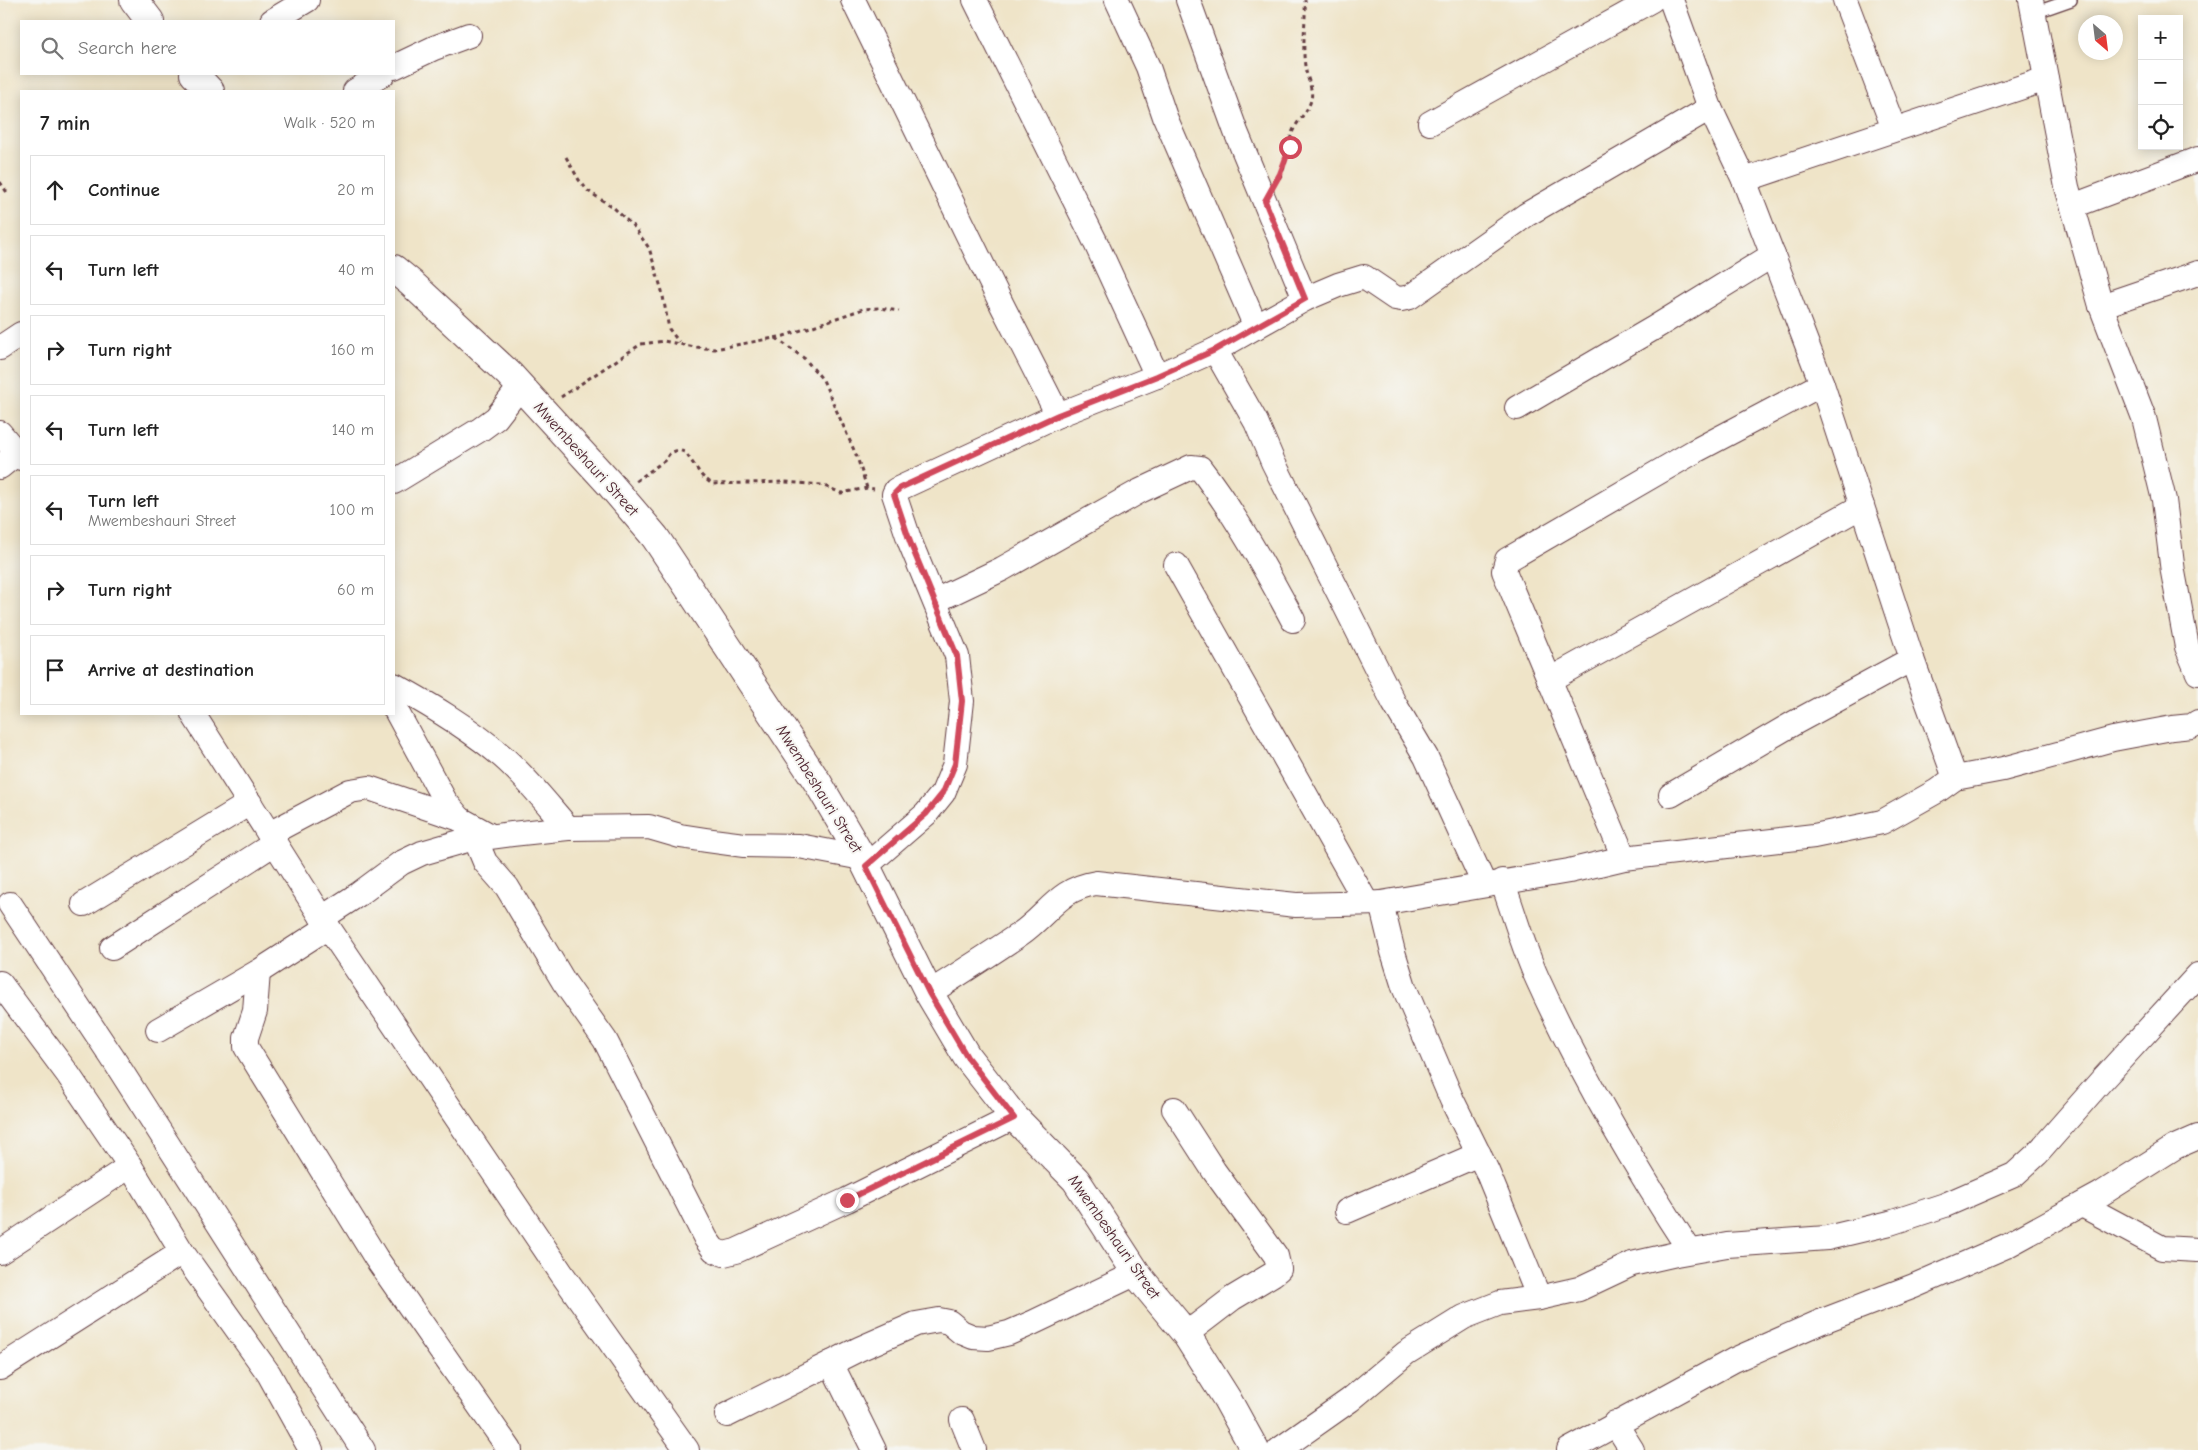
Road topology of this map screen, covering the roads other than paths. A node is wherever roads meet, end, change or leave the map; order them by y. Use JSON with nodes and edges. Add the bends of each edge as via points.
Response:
{"nodes":[{"id":1,"x":134,"y":0,"type":"edge"},
{"id":2,"x":307,"y":0,"type":"edge"},
{"id":3,"x":854,"y":0,"type":"edge"},
{"id":4,"x":976,"y":0,"type":"edge"},
{"id":5,"x":1117,"y":0,"type":"edge"},
{"id":6,"x":1188,"y":0,"type":"edge"},
{"id":7,"x":1652,"y":0,"type":"edge"},
{"id":8,"x":1671,"y":0,"type":"edge"},
{"id":9,"x":1845,"y":0,"type":"edge"},
{"id":10,"x":2071,"y":0,"type":"edge"},
{"id":11,"x":2033,"y":6,"type":"edge"},
{"id":12,"x":149,"y":20,"type":"edge"},
{"id":13,"x":274,"y":20,"type":"edge"},
{"id":14,"x":469,"y":35,"type":"dead end"},
{"id":15,"x":395,"y":67,"type":"edge"},
{"id":16,"x":195,"y":75,"type":"edge"},
{"id":17,"x":381,"y":75,"type":"edge"},
{"id":18,"x":2046,"y":79,"type":"junction"},
{"id":19,"x":208,"y":90,"type":"edge"},
{"id":20,"x":357,"y":90,"type":"edge"},
{"id":21,"x":1710,"y":108,"type":"junction"},
{"id":22,"x":1430,"y":123,"type":"dead end"},
{"id":23,"x":1894,"y":128,"type":"junction"},
{"id":24,"x":2198,"y":159,"type":"edge"},
{"id":25,"x":1744,"y":180,"type":"junction"},
{"id":26,"x":2073,"y":206,"type":"junction"},
{"id":27,"x":1773,"y":255,"type":"junction"},
{"id":28,"x":395,"y":270,"type":"edge"},
{"id":29,"x":2198,"y":273,"type":"edge"},
{"id":30,"x":1305,"y":299,"type":"junction"},
{"id":31,"x":2101,"y":306,"type":"junction"},
{"id":32,"x":1256,"y":327,"type":"junction"},
{"id":33,"x":20,"y":335,"type":"edge"},
{"id":34,"x":0,"y":348,"type":"edge"},
{"id":35,"x":1215,"y":350,"type":"junction"},
{"id":36,"x":1157,"y":376,"type":"junction"},
{"id":37,"x":1822,"y":384,"type":"junction"},
{"id":38,"x":520,"y":387,"type":"junction"},
{"id":39,"x":1517,"y":408,"type":"dead end"},
{"id":40,"x":1058,"y":415,"type":"junction"},
{"id":41,"x":0,"y":433,"type":"edge"},
{"id":42,"x":15,"y":457,"type":"edge"},
{"id":43,"x":395,"y":481,"type":"edge"},
{"id":44,"x":1862,"y":506,"type":"junction"},
{"id":45,"x":1176,"y":565,"type":"dead end"},
{"id":46,"x":935,"y":601,"type":"junction"},
{"id":47,"x":1293,"y":620,"type":"dead end"},
{"id":48,"x":1912,"y":659,"type":"junction"},
{"id":49,"x":2198,"y":672,"type":"edge"},
{"id":50,"x":1549,"y":680,"type":"junction"},
{"id":51,"x":395,"y":686,"type":"edge"},
{"id":52,"x":395,"y":709,"type":"edge"},
{"id":53,"x":195,"y":715,"type":"edge"},
{"id":54,"x":2198,"y":722,"type":"edge"},
{"id":55,"x":1955,"y":778,"type":"junction"},
{"id":56,"x":1671,"y":795,"type":"dead end"},
{"id":57,"x":250,"y":803,"type":"junction"},
{"id":58,"x":460,"y":820,"type":"junction"},
{"id":59,"x":568,"y":828,"type":"junction"},
{"id":60,"x":483,"y":837,"type":"junction"},
{"id":61,"x":272,"y":839,"type":"junction"},
{"id":62,"x":1624,"y":858,"type":"junction"},
{"id":63,"x":864,"y":862,"type":"junction"},
{"id":64,"x":1494,"y":883,"type":"junction"},
{"id":65,"x":1374,"y":903,"type":"junction"},
{"id":66,"x":10,"y":904,"type":"dead end"},
{"id":67,"x":84,"y":904,"type":"dead end"},
{"id":68,"x":325,"y":922,"type":"junction"},
{"id":69,"x":112,"y":948,"type":"dead end"},
{"id":70,"x":258,"y":972,"type":"junction"},
{"id":71,"x":2198,"y":975,"type":"edge"},
{"id":72,"x":0,"y":984,"type":"edge"},
{"id":73,"x":929,"y":993,"type":"junction"},
{"id":74,"x":158,"y":1030,"type":"dead end"},
{"id":75,"x":1174,"y":1109,"type":"dead end"},
{"id":76,"x":1014,"y":1118,"type":"junction"},
{"id":77,"x":2198,"y":1138,"type":"edge"},
{"id":78,"x":1479,"y":1154,"type":"junction"},
{"id":79,"x":130,"y":1166,"type":"junction"},
{"id":80,"x":2082,"y":1204,"type":"junction"},
{"id":81,"x":1347,"y":1211,"type":"dead end"},
{"id":82,"x":2198,"y":1250,"type":"edge"},
{"id":83,"x":0,"y":1252,"type":"edge"},
{"id":84,"x":182,"y":1252,"type":"junction"},
{"id":85,"x":1690,"y":1252,"type":"junction"},
{"id":86,"x":1137,"y":1274,"type":"junction"},
{"id":87,"x":1539,"y":1298,"type":"junction"},
{"id":88,"x":1186,"y":1334,"type":"junction"},
{"id":89,"x":831,"y":1363,"type":"junction"},
{"id":90,"x":0,"y":1368,"type":"edge"},
{"id":91,"x":727,"y":1415,"type":"dead end"},
{"id":92,"x":962,"y":1420,"type":"dead end"},
{"id":93,"x":1615,"y":1423,"type":"junction"},
{"id":94,"x":311,"y":1450,"type":"edge"},
{"id":95,"x":363,"y":1450,"type":"edge"},
{"id":96,"x":510,"y":1450,"type":"edge"},
{"id":97,"x":687,"y":1450,"type":"edge"},
{"id":98,"x":874,"y":1450,"type":"edge"},
{"id":99,"x":974,"y":1450,"type":"edge"},
{"id":100,"x":1255,"y":1450,"type":"edge"},
{"id":101,"x":1279,"y":1450,"type":"edge"},
{"id":102,"x":1570,"y":1450,"type":"edge"},
{"id":103,"x":1632,"y":1450,"type":"edge"}],
"edges":[{"from":1,"to":12,"type":"street"},
{"from":2,"to":13,"type":"street"},
{"from":3,"to":40,"type":"street"},
{"from":4,"to":36,"type":"street","via":[[1094,239]]},
{"from":5,"to":32,"type":"street"},
{"from":6,"to":30,"type":"street","via":[[1236,132]]},
{"from":7,"to":22,"type":"street"},
{"from":8,"to":21,"type":"street"},
{"from":9,"to":23,"type":"street"},
{"from":10,"to":11,"type":"lane"},
{"from":11,"to":18,"type":"street"},
{"from":14,"to":15,"type":"street"},
{"from":16,"to":19,"type":"street"},
{"from":17,"to":20,"type":"street"},
{"from":18,"to":23,"type":"street"},
{"from":18,"to":26,"type":"street"},
{"from":21,"to":25,"type":"street"},
{"from":21,"to":30,"type":"street","via":[[1526,215],[1410,297],[1395,298],[1364,277]]},
{"from":23,"to":25,"type":"street"},
{"from":24,"to":26,"type":"street"},
{"from":25,"to":27,"type":"street"},
{"from":26,"to":31,"type":"street"},
{"from":27,"to":37,"type":"street"},
{"from":27,"to":39,"type":"street"},
{"from":28,"to":38,"type":"street","name":"Mwembeshauri Street"},
{"from":29,"to":31,"type":"street"},
{"from":30,"to":32,"type":"street"},
{"from":31,"to":49,"type":"street","via":[[2144,418],[2164,500],[2187,647]]},
{"from":32,"to":35,"type":"street"},
{"from":33,"to":34,"type":"street"},
{"from":35,"to":36,"type":"street"},
{"from":35,"to":64,"type":"street","via":[[1256,422],[1394,703]]},
{"from":36,"to":40,"type":"street"},
{"from":37,"to":44,"type":"street"},
{"from":37,"to":50,"type":"street","via":[[1695,451],[1507,560],[1504,571]]},
{"from":38,"to":43,"type":"street","via":[[496,418]]},
{"from":38,"to":63,"type":"street","name":"Mwembeshauri Street","via":[[655,537],[818,783]]},
{"from":40,"to":46,"type":"street","via":[[900,488],[894,494]]},
{"from":41,"to":42,"type":"street"},
{"from":44,"to":48,"type":"street"},
{"from":44,"to":50,"type":"street"},
{"from":45,"to":65,"type":"street"},
{"from":46,"to":47,"type":"street","via":[[1002,569],[1132,496],[1191,467],[1200,468],[1214,486]]},
{"from":46,"to":63,"type":"street","via":[[957,656],[962,701],[955,764],[943,793],[926,814]]},
{"from":48,"to":55,"type":"street"},
{"from":48,"to":56,"type":"street"},
{"from":50,"to":62,"type":"street"},
{"from":51,"to":59,"type":"street","via":[[477,736],[504,758]]},
{"from":52,"to":58,"type":"street","via":[[445,801]]},
{"from":53,"to":57,"type":"street"},
{"from":54,"to":55,"type":"street","via":[[2192,726],[2113,740]]},
{"from":55,"to":62,"type":"street","via":[[1937,792],[1882,822],[1814,836]]},
{"from":57,"to":61,"type":"street"},
{"from":57,"to":67,"type":"street"},
{"from":58,"to":60,"type":"street"},
{"from":58,"to":61,"type":"street","via":[[369,788],[350,791]]},
{"from":59,"to":60,"type":"street"},
{"from":59,"to":63,"type":"street","via":[[649,827],[680,836],[744,845],[799,846]]},
{"from":60,"to":68,"type":"street","via":[[401,862]]},
{"from":60,"to":76,"type":"street","via":[[484,862],[507,887],[564,982],[605,1040],[691,1212],[714,1250],[724,1254],[736,1251]]},
{"from":61,"to":68,"type":"street"},
{"from":61,"to":69,"type":"street"},
{"from":62,"to":64,"type":"street"},
{"from":63,"to":73,"type":"street","name":"Mwembeshauri Street"},
{"from":64,"to":65,"type":"street"},
{"from":64,"to":85,"type":"street","via":[[1594,1092],[1648,1188]]},
{"from":65,"to":73,"type":"street","via":[[1296,905],[1081,885],[1070,890],[1023,932]]},
{"from":65,"to":78,"type":"street","via":[[1404,987],[1452,1100]]},
{"from":66,"to":95,"type":"street","via":[[112,1057]]},
{"from":68,"to":70,"type":"street"},
{"from":68,"to":97,"type":"street","via":[[562,1274]]},
{"from":70,"to":74,"type":"street"},
{"from":70,"to":96,"type":"street","via":[[246,1047],[376,1258]]},
{"from":71,"to":85,"type":"street","via":[[2038,1154],[2014,1175],[1945,1205],[1827,1238],[1727,1245]]},
{"from":72,"to":79,"type":"street","via":[[67,1073]]},
{"from":73,"to":76,"type":"street","name":"Mwembeshauri Street","via":[[967,1057]]},
{"from":75,"to":88,"type":"street","via":[[1279,1263],[1279,1269],[1273,1274],[1233,1298]]},
{"from":76,"to":86,"type":"street","name":"Mwembeshauri Street","via":[[1076,1180]]},
{"from":77,"to":80,"type":"street","via":[[2175,1147]]},
{"from":78,"to":81,"type":"street"},
{"from":78,"to":87,"type":"street"},
{"from":79,"to":83,"type":"street"},
{"from":79,"to":84,"type":"street"},
{"from":80,"to":82,"type":"street","via":[[2162,1248]]},
{"from":80,"to":93,"type":"street","via":[[2006,1246],[1734,1360]]},
{"from":84,"to":90,"type":"street"},
{"from":84,"to":94,"type":"street","via":[[269,1374]]},
{"from":85,"to":87,"type":"street","via":[[1632,1264],[1579,1288]]},
{"from":86,"to":88,"type":"street","name":"Mwembeshauri Street"},
{"from":86,"to":89,"type":"street","via":[[1009,1333],[973,1338],[949,1322],[939,1320],[916,1324]]},
{"from":87,"to":101,"type":"street","via":[[1500,1303],[1464,1317],[1406,1353],[1350,1400]]},
{"from":88,"to":100,"type":"street","name":"Mwembeshauri Street","via":[[1227,1398]]},
{"from":89,"to":91,"type":"street"},
{"from":89,"to":98,"type":"street"},
{"from":92,"to":99,"type":"street"},
{"from":93,"to":102,"type":"street"},
{"from":93,"to":103,"type":"street"}]}
